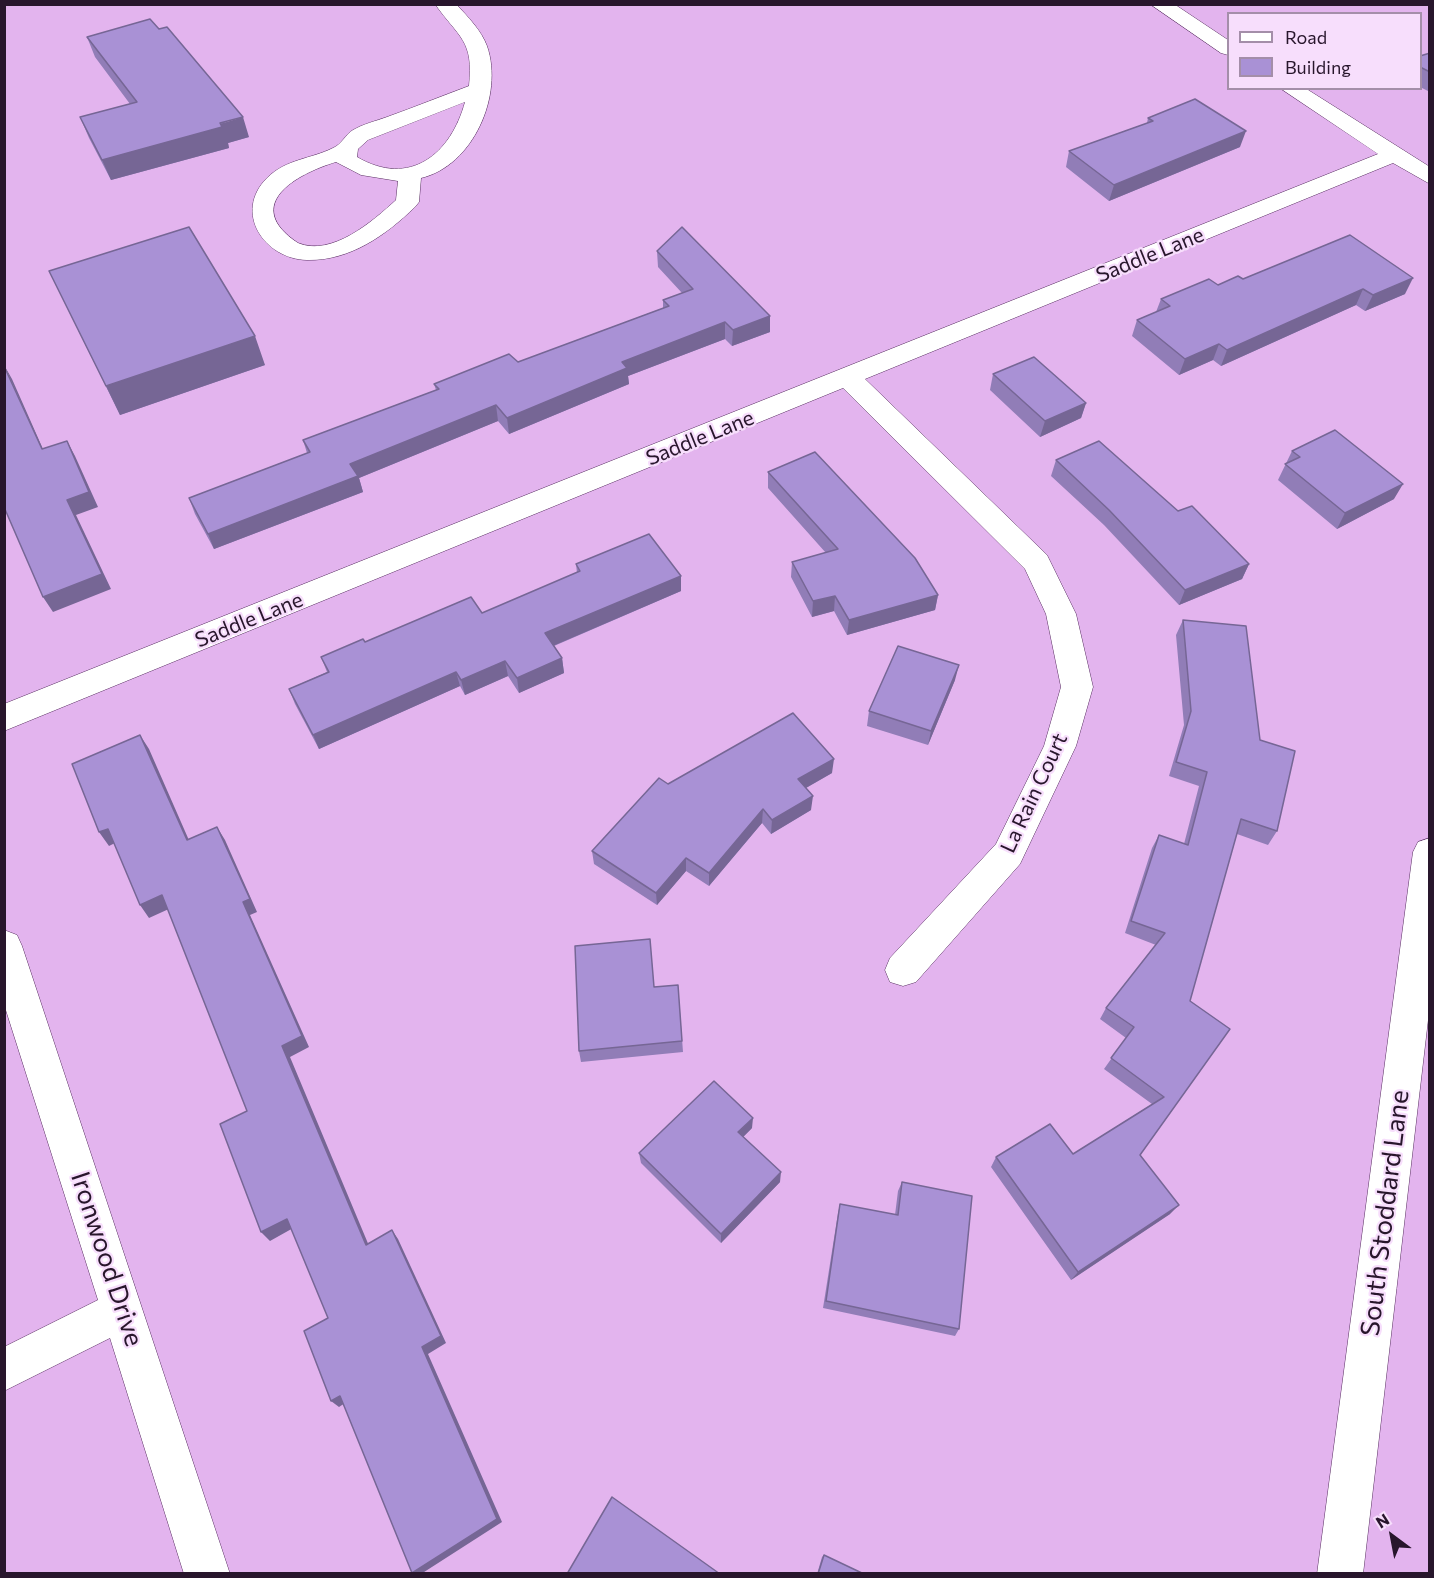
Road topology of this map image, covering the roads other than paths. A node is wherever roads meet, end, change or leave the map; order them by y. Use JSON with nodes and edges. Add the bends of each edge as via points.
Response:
{"nodes":[{"id":1,"x":445,"y":4,"type":"edge"},
{"id":2,"x":1160,"y":4,"type":"edge"},
{"id":3,"x":1227,"y":47,"type":"edge"},
{"id":4,"x":478,"y":90,"type":"junction"},
{"id":5,"x":1293,"y":90,"type":"edge"},
{"id":6,"x":347,"y":151,"type":"junction"},
{"id":7,"x":1394,"y":155,"type":"junction"},
{"id":8,"x":410,"y":173,"type":"junction"},
{"id":9,"x":1430,"y":177,"type":"edge"},
{"id":10,"x":849,"y":378,"type":"junction"},
{"id":11,"x":4,"y":718,"type":"edge"},
{"id":12,"x":1430,"y":852,"type":"edge"},
{"id":13,"x":4,"y":946,"type":"edge"},
{"id":14,"x":903,"y":970,"type":"dead end"},
{"id":15,"x":123,"y":1309,"type":"junction"},
{"id":16,"x":4,"y":1371,"type":"edge"},
{"id":17,"x":207,"y":1574,"type":"edge"},
{"id":18,"x":1340,"y":1574,"type":"edge"}],
"edges":[{"from":1,"to":4,"type":"street","via":[[476,44],[482,67]]},
{"from":2,"to":3,"type":"street"},
{"from":4,"to":6,"type":"street","via":[[360,135]]},
{"from":4,"to":8,"type":"street","via":[[476,106],[446,158],[434,167]]},
{"from":5,"to":7,"type":"street"},
{"from":6,"to":8,"type":"street","via":[[346,160],[359,170]]},
{"from":6,"to":8,"type":"street","via":[[306,164],[277,181],[263,198],[264,217],[271,234],[286,248],[305,254],[338,249],[378,229],[407,202]]},
{"from":7,"to":9,"type":"street"},
{"from":7,"to":10,"type":"street","name":"Saddle Lane"},
{"from":10,"to":11,"type":"street","name":"Saddle Lane"},
{"from":10,"to":14,"type":"street","name":"La Rain Court","via":[[1037,563],[1061,614],[1077,687],[1060,746],[1008,854]]},
{"from":12,"to":18,"type":"street","name":"South Stoddard Lane"},
{"from":13,"to":15,"type":"street","name":"Ironwood Drive"},
{"from":15,"to":16,"type":"street"},
{"from":15,"to":17,"type":"street","name":"Ironwood Drive"}]}
